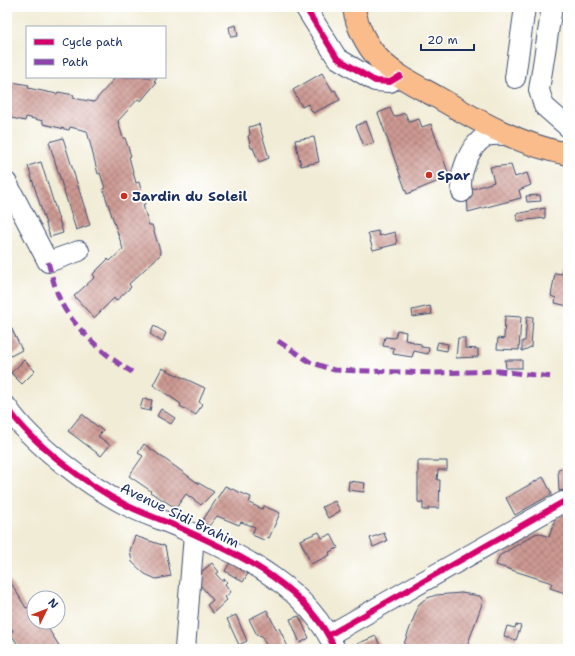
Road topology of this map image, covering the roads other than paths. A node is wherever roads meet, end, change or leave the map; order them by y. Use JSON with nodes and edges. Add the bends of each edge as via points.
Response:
{"nodes":[{"id":1,"x":305,"y":7,"type":"edge"},
{"id":2,"x":354,"y":7,"type":"edge"},
{"id":3,"x":525,"y":7,"type":"edge"},
{"id":4,"x":552,"y":7,"type":"edge"},
{"id":5,"x":400,"y":76,"type":"junction"},
{"id":6,"x":514,"y":78,"type":"dead end"},
{"id":7,"x":568,"y":127,"type":"edge"},
{"id":8,"x":507,"y":135,"type":"junction"},
{"id":9,"x":568,"y":154,"type":"edge"},
{"id":10,"x":7,"y":183,"type":"edge"},
{"id":11,"x":462,"y":192,"type":"dead end"},
{"id":12,"x":79,"y":251,"type":"dead end"},
{"id":13,"x":7,"y":407,"type":"edge"},
{"id":14,"x":568,"y":502,"type":"edge"},
{"id":15,"x":194,"y":534,"type":"junction"},
{"id":16,"x":332,"y":642,"type":"edge"},
{"id":17,"x":185,"y":649,"type":"edge"}],
"edges":[{"from":1,"to":5,"type":"street","via":[[337,58],[375,81],[390,82]]},
{"from":2,"to":5,"type":"main road","via":[[365,40],[389,68]]},
{"from":3,"to":6,"type":"street"},
{"from":4,"to":7,"type":"street","via":[[539,90],[544,106]]},
{"from":5,"to":8,"type":"main road"},
{"from":8,"to":9,"type":"main road"},
{"from":8,"to":11,"type":"street","via":[[486,137],[477,143],[468,158],[460,184]]},
{"from":10,"to":12,"type":"street","via":[[48,262]]},
{"from":13,"to":15,"type":"street","name":"Avenue Sidi Brahim","via":[[40,445],[83,478],[125,504]]},
{"from":14,"to":16,"type":"street","via":[[563,502]]},
{"from":15,"to":16,"type":"street","name":"Avenue Sidi Brahim","via":[[262,570],[288,587],[312,611]]},
{"from":15,"to":17,"type":"street"}]}
